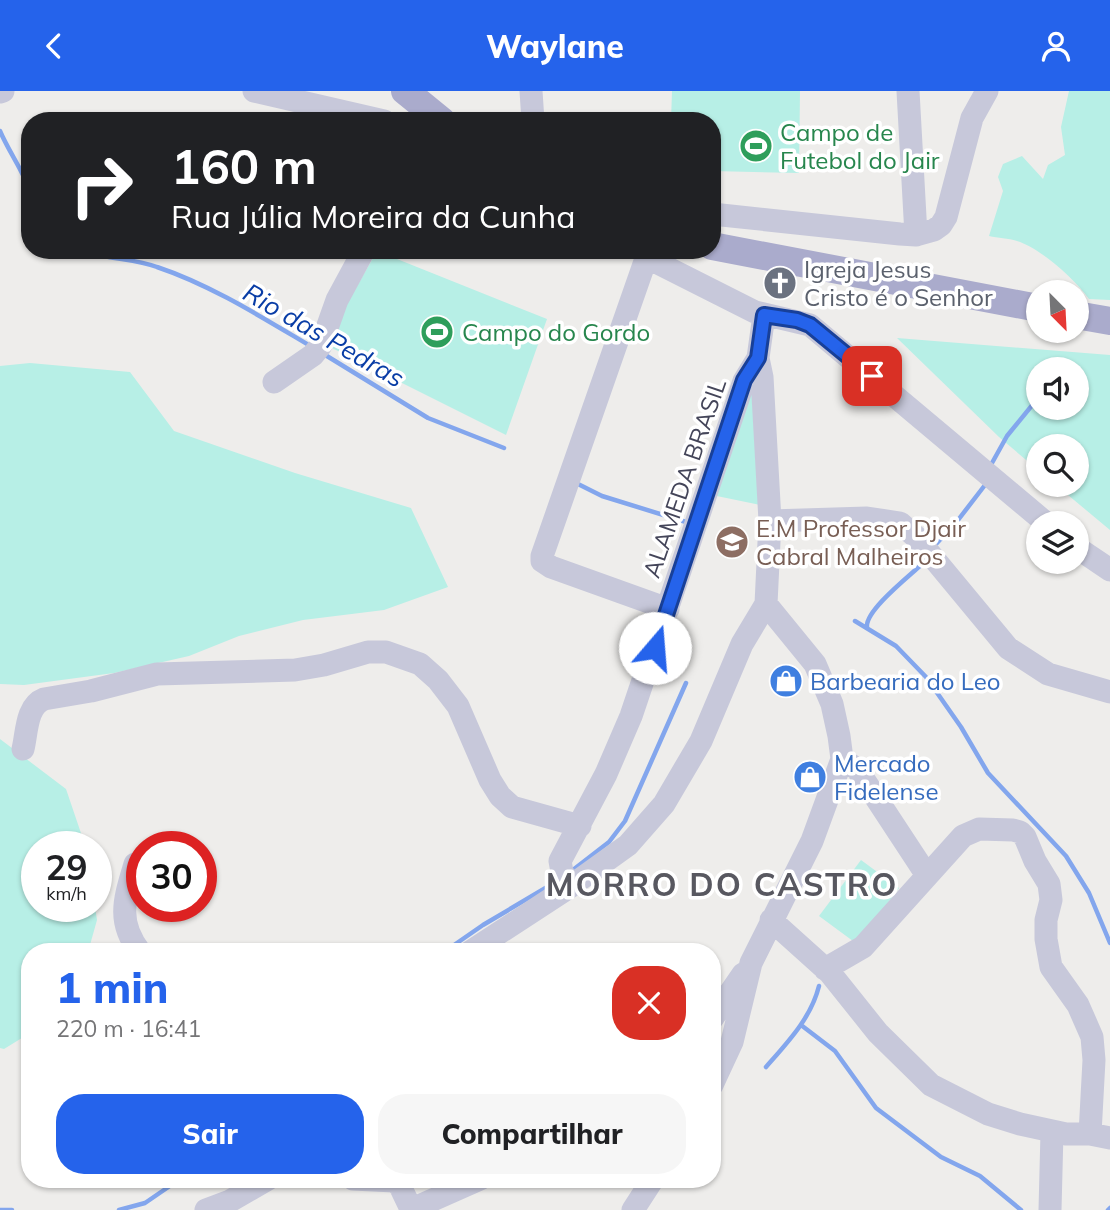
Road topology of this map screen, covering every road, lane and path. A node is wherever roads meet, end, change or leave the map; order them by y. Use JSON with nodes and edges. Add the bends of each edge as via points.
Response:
{"nodes":[{"id":1,"x":254,"y":91,"type":"edge"},
{"id":2,"x":405,"y":91,"type":"edge"},
{"id":3,"x":531,"y":91,"type":"edge"},
{"id":4,"x":908,"y":91,"type":"edge"},
{"id":5,"x":987,"y":91,"type":"edge"},
{"id":6,"x":345,"y":112,"type":"edge"},
{"id":7,"x":431,"y":112,"type":"edge"},
{"id":8,"x":532,"y":112,"type":"edge"},
{"id":9,"x":721,"y":215,"type":"edge"},
{"id":10,"x":916,"y":235,"type":"junction"},
{"id":11,"x":721,"y":248,"type":"edge"},
{"id":12,"x":359,"y":259,"type":"edge"},
{"id":13,"x":645,"y":259,"type":"edge"},
{"id":14,"x":657,"y":259,"type":"edge"},
{"id":15,"x":1026,"y":306,"type":"edge"},
{"id":16,"x":764,"y":315,"type":"junction"},
{"id":17,"x":1089,"y":317,"type":"edge"},
{"id":18,"x":1110,"y":321,"type":"edge"},
{"id":19,"x":755,"y":371,"type":"junction"},
{"id":20,"x":274,"y":382,"type":"dead end"},
{"id":21,"x":1032,"y":511,"type":"edge"},
{"id":22,"x":770,"y":521,"type":"junction"},
{"id":23,"x":1089,"y":556,"type":"edge"},
{"id":24,"x":1110,"y":570,"type":"edge"},
{"id":25,"x":766,"y":604,"type":"junction"},
{"id":26,"x":668,"y":609,"type":"junction"},
{"id":27,"x":1110,"y":692,"type":"edge"},
{"id":28,"x":23,"y":749,"type":"dead end"},
{"id":29,"x":842,"y":759,"type":"junction"},
{"id":30,"x":580,"y":826,"type":"junction"},
{"id":31,"x":926,"y":874,"type":"junction"},
{"id":32,"x":571,"y":886,"type":"junction"},
{"id":33,"x":126,"y":895,"type":"edge"},
{"id":34,"x":771,"y":921,"type":"junction"},
{"id":35,"x":134,"y":943,"type":"edge"},
{"id":36,"x":484,"y":943,"type":"edge"},
{"id":37,"x":751,"y":963,"type":"junction"},
{"id":38,"x":825,"y":969,"type":"junction"},
{"id":39,"x":721,"y":1006,"type":"edge"},
{"id":40,"x":721,"y":1066,"type":"edge"},
{"id":41,"x":1052,"y":1132,"type":"junction"},
{"id":42,"x":1101,"y":1133,"type":"edge"},
{"id":43,"x":252,"y":1188,"type":"edge"},
{"id":44,"x":401,"y":1188,"type":"edge"},
{"id":45,"x":459,"y":1188,"type":"edge"},
{"id":46,"x":647,"y":1188,"type":"edge"},
{"id":47,"x":411,"y":1209,"type":"edge"},
{"id":48,"x":206,"y":1210,"type":"edge"},
{"id":49,"x":633,"y":1210,"type":"edge"},
{"id":50,"x":1050,"y":1210,"type":"edge"}],
"edges":[{"from":1,"to":6,"type":"street"},
{"from":2,"to":7,"type":"main road"},
{"from":3,"to":8,"type":"street"},
{"from":4,"to":10,"type":"street"},
{"from":5,"to":10,"type":"street","via":[[972,118],[946,217],[934,230]]},
{"from":9,"to":10,"type":"street"},
{"from":11,"to":15,"type":"main road"},
{"from":12,"to":20,"type":"street","via":[[317,350]]},
{"from":13,"to":26,"type":"street","via":[[542,561]]},
{"from":14,"to":16,"type":"street"},
{"from":16,"to":19,"type":"street","name":"ALAMEDA BRASIL"},
{"from":16,"to":21,"type":"street","via":[[810,325]]},
{"from":17,"to":18,"type":"main road"},
{"from":19,"to":22,"type":"street","name":"ALAMEDA BRASIL"},
{"from":19,"to":26,"type":"street","name":"ALAMEDA BRASIL"},
{"from":22,"to":25,"type":"street","name":"ALAMEDA BRASIL"},
{"from":22,"to":27,"type":"street","via":[[867,517],[900,523],[1008,648],[1048,674]]},
{"from":23,"to":24,"type":"street"},
{"from":25,"to":29,"type":"street","via":[[815,664],[832,704]]},
{"from":25,"to":32,"type":"street","name":"ALAMEDA BRASIL","via":[[742,644],[701,741],[664,804],[628,845]]},
{"from":26,"to":30,"type":"street","name":"ALAMEDA BRASIL","via":[[631,716]]},
{"from":28,"to":30,"type":"street","via":[[31,712],[44,699],[157,674],[296,670],[368,652],[386,652],[420,664],[438,680],[457,706],[490,780],[512,807]]},
{"from":29,"to":31,"type":"street","via":[[858,769]]},
{"from":29,"to":34,"type":"street","via":[[812,841]]},
{"from":30,"to":32,"type":"street","name":"ALAMEDA BRASIL","via":[[560,861]]},
{"from":31,"to":38,"type":"street","via":[[863,947]]},
{"from":31,"to":42,"type":"street","via":[[951,847],[979,829],[1013,830],[1025,837],[1050,889],[1045,927],[1051,967],[1078,1005],[1092,1037]]},
{"from":32,"to":36,"type":"street","name":"ALAMEDA BRASIL"},
{"from":33,"to":35,"type":"street","via":[[126,930]]},
{"from":34,"to":37,"type":"street"},
{"from":34,"to":38,"type":"street"},
{"from":37,"to":39,"type":"street"},
{"from":37,"to":40,"type":"street","via":[[732,1042]]},
{"from":38,"to":41,"type":"street","via":[[878,1033],[931,1085],[988,1114]]},
{"from":41,"to":42,"type":"street"},
{"from":41,"to":50,"type":"street"},
{"from":43,"to":48,"type":"street"},
{"from":44,"to":47,"type":"street"},
{"from":45,"to":47,"type":"street"},
{"from":46,"to":49,"type":"street"}]}
